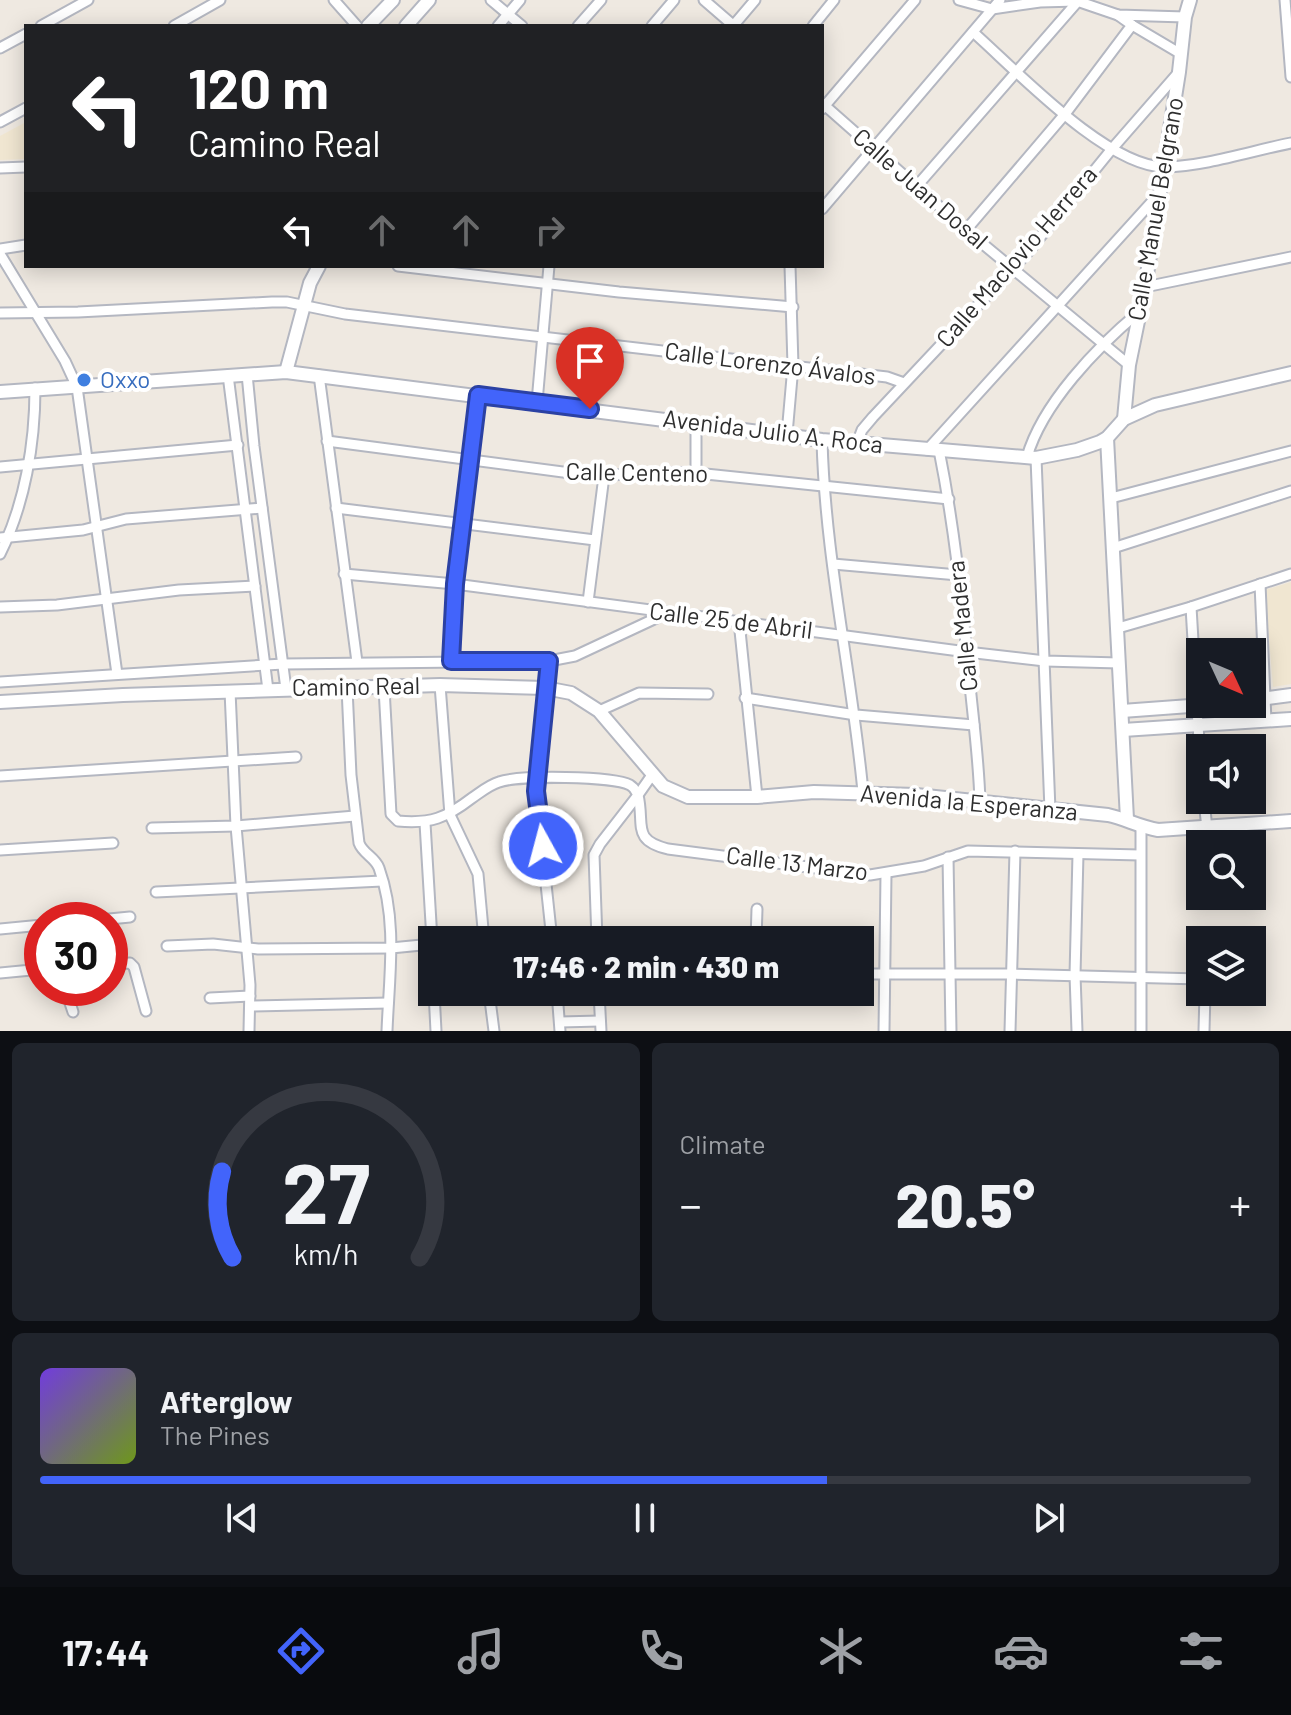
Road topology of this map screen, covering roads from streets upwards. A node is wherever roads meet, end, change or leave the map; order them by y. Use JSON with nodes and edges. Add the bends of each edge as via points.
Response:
{"nodes":[{"id":1,"x":88,"y":0,"type":"edge"},
{"id":2,"x":220,"y":0,"type":"edge"},
{"id":3,"x":334,"y":0,"type":"edge"},
{"id":4,"x":393,"y":0,"type":"edge"},
{"id":5,"x":429,"y":0,"type":"edge"},
{"id":6,"x":491,"y":0,"type":"edge"},
{"id":7,"x":520,"y":0,"type":"edge"},
{"id":8,"x":601,"y":0,"type":"edge"},
{"id":9,"x":674,"y":0,"type":"edge"},
{"id":10,"x":704,"y":0,"type":"edge"},
{"id":11,"x":755,"y":0,"type":"edge"},
{"id":12,"x":834,"y":0,"type":"edge"},
{"id":13,"x":915,"y":0,"type":"edge"},
{"id":14,"x":959,"y":0,"type":"edge"},
{"id":15,"x":1000,"y":0,"type":"edge"},
{"id":16,"x":1190,"y":0,"type":"edge"},
{"id":17,"x":1078,"y":1,"type":"edge"},
{"id":18,"x":1287,"y":4,"type":"edge"},
{"id":19,"x":992,"y":9,"type":"junction"},
{"id":20,"x":508,"y":15,"type":"junction"},
{"id":21,"x":1118,"y":15,"type":"junction"},
{"id":22,"x":1185,"y":17,"type":"junction"},
{"id":23,"x":45,"y":24,"type":"edge"},
{"id":24,"x":178,"y":24,"type":"edge"},
{"id":25,"x":355,"y":24,"type":"edge"},
{"id":26,"x":370,"y":24,"type":"edge"},
{"id":27,"x":408,"y":24,"type":"edge"},
{"id":28,"x":500,"y":24,"type":"edge"},
{"id":29,"x":519,"y":24,"type":"edge"},
{"id":30,"x":580,"y":24,"type":"edge"},
{"id":31,"x":654,"y":24,"type":"edge"},
{"id":32,"x":731,"y":24,"type":"edge"},
{"id":33,"x":735,"y":24,"type":"edge"},
{"id":34,"x":815,"y":24,"type":"edge"},
{"id":35,"x":1132,"y":25,"type":"junction"},
{"id":36,"x":973,"y":32,"type":"junction"},
{"id":37,"x":24,"y":35,"type":"edge"},
{"id":38,"x":0,"y":48,"type":"edge"},
{"id":39,"x":1181,"y":54,"type":"junction"},
{"id":40,"x":1016,"y":70,"type":"junction"},
{"id":41,"x":1179,"y":72,"type":"junction"},
{"id":42,"x":1291,"y":77,"type":"edge"},
{"id":43,"x":824,"y":105,"type":"edge"},
{"id":44,"x":824,"y":107,"type":"edge"},
{"id":45,"x":24,"y":109,"type":"edge"},
{"id":46,"x":1065,"y":114,"type":"junction"},
{"id":47,"x":0,"y":122,"type":"edge"},
{"id":48,"x":1291,"y":143,"type":"edge"},
{"id":49,"x":875,"y":150,"type":"junction"},
{"id":50,"x":1111,"y":150,"type":"junction"},
{"id":51,"x":24,"y":167,"type":"edge"},
{"id":52,"x":1163,"y":167,"type":"junction"},
{"id":53,"x":0,"y":168,"type":"edge"},
{"id":54,"x":916,"y":187,"type":"junction"},
{"id":55,"x":1158,"y":195,"type":"junction"},
{"id":56,"x":824,"y":207,"type":"edge"},
{"id":57,"x":966,"y":230,"type":"junction"},
{"id":58,"x":24,"y":246,"type":"edge"},
{"id":59,"x":0,"y":252,"type":"edge"},
{"id":60,"x":1291,"y":257,"type":"edge"},
{"id":61,"x":306,"y":268,"type":"edge"},
{"id":62,"x":318,"y":268,"type":"edge"},
{"id":63,"x":416,"y":268,"type":"edge"},
{"id":64,"x":549,"y":268,"type":"edge"},
{"id":65,"x":790,"y":268,"type":"edge"},
{"id":66,"x":1012,"y":269,"type":"junction"},
{"id":67,"x":546,"y":282,"type":"junction"},
{"id":68,"x":310,"y":283,"type":"junction"},
{"id":69,"x":1145,"y":287,"type":"junction"},
{"id":70,"x":1058,"y":305,"type":"junction"},
{"id":71,"x":303,"y":306,"type":"junction"},
{"id":72,"x":793,"y":307,"type":"junction"},
{"id":73,"x":34,"y":312,"type":"junction"},
{"id":74,"x":1139,"y":312,"type":"junction"},
{"id":75,"x":0,"y":313,"type":"edge"},
{"id":76,"x":542,"y":339,"type":"junction"},
{"id":77,"x":1106,"y":343,"type":"junction"},
{"id":78,"x":1129,"y":365,"type":"junction"},
{"id":79,"x":793,"y":366,"type":"junction"},
{"id":80,"x":286,"y":372,"type":"junction"},
{"id":81,"x":1291,"y":373,"type":"edge"},
{"id":82,"x":247,"y":374,"type":"junction"},
{"id":83,"x":228,"y":375,"type":"junction"},
{"id":84,"x":319,"y":375,"type":"junction"},
{"id":85,"x":904,"y":383,"type":"junction"},
{"id":86,"x":77,"y":387,"type":"junction"},
{"id":87,"x":35,"y":388,"type":"junction"},
{"id":88,"x":0,"y":392,"type":"edge"},
{"id":89,"x":478,"y":395,"type":"junction"},
{"id":90,"x":537,"y":402,"type":"junction"},
{"id":91,"x":1124,"y":419,"type":"junction"},
{"id":92,"x":696,"y":423,"type":"junction"},
{"id":93,"x":787,"y":434,"type":"junction"},
{"id":94,"x":1107,"y":438,"type":"junction"},
{"id":95,"x":822,"y":440,"type":"junction"},
{"id":96,"x":327,"y":441,"type":"junction"},
{"id":97,"x":857,"y":443,"type":"junction"},
{"id":98,"x":238,"y":445,"type":"junction"},
{"id":99,"x":933,"y":450,"type":"junction"},
{"id":100,"x":1291,"y":451,"type":"edge"},
{"id":101,"x":87,"y":457,"type":"junction"},
{"id":102,"x":1032,"y":458,"type":"junction"},
{"id":103,"x":469,"y":459,"type":"junction"},
{"id":104,"x":28,"y":463,"type":"junction"},
{"id":105,"x":0,"y":467,"type":"edge"},
{"id":106,"x":696,"y":473,"type":"junction"},
{"id":107,"x":604,"y":476,"type":"junction"},
{"id":108,"x":823,"y":487,"type":"junction"},
{"id":109,"x":1291,"y":491,"type":"edge"},
{"id":110,"x":1111,"y":498,"type":"junction"},
{"id":111,"x":949,"y":499,"type":"junction"},
{"id":112,"x":262,"y":508,"type":"junction"},
{"id":113,"x":336,"y":508,"type":"junction"},
{"id":114,"x":245,"y":510,"type":"junction"},
{"id":115,"x":463,"y":522,"type":"junction"},
{"id":116,"x":95,"y":527,"type":"junction"},
{"id":117,"x":4,"y":538,"type":"edge"},
{"id":118,"x":595,"y":540,"type":"junction"},
{"id":119,"x":1113,"y":548,"type":"junction"},
{"id":120,"x":0,"y":554,"type":"edge"},
{"id":121,"x":833,"y":564,"type":"junction"},
{"id":122,"x":344,"y":574,"type":"junction"},
{"id":123,"x":1291,"y":574,"type":"edge"},
{"id":124,"x":958,"y":575,"type":"junction"},
{"id":125,"x":455,"y":584,"type":"junction"},
{"id":126,"x":1260,"y":584,"type":"junction"},
{"id":127,"x":255,"y":586,"type":"junction"},
{"id":128,"x":107,"y":600,"type":"junction"},
{"id":129,"x":588,"y":602,"type":"junction"},
{"id":130,"x":0,"y":607,"type":"edge"},
{"id":131,"x":1191,"y":607,"type":"junction"},
{"id":132,"x":667,"y":613,"type":"junction"},
{"id":133,"x":739,"y":621,"type":"junction"},
{"id":134,"x":1118,"y":628,"type":"junction"},
{"id":135,"x":841,"y":635,"type":"junction"},
{"id":136,"x":1193,"y":638,"type":"edge"},
{"id":137,"x":1263,"y":638,"type":"edge"},
{"id":138,"x":967,"y":652,"type":"junction"},
{"id":139,"x":451,"y":661,"type":"junction"},
{"id":140,"x":549,"y":661,"type":"junction"},
{"id":141,"x":1045,"y":661,"type":"junction"},
{"id":142,"x":357,"y":662,"type":"junction"},
{"id":143,"x":1119,"y":663,"type":"junction"},
{"id":144,"x":283,"y":664,"type":"junction"},
{"id":145,"x":264,"y":665,"type":"junction"},
{"id":146,"x":117,"y":674,"type":"junction"},
{"id":147,"x":0,"y":682,"type":"edge"},
{"id":148,"x":440,"y":685,"type":"junction"},
{"id":149,"x":347,"y":688,"type":"junction"},
{"id":150,"x":384,"y":688,"type":"junction"},
{"id":151,"x":545,"y":688,"type":"junction"},
{"id":152,"x":286,"y":689,"type":"junction"},
{"id":153,"x":268,"y":690,"type":"junction"},
{"id":154,"x":230,"y":691,"type":"junction"},
{"id":155,"x":708,"y":694,"type":"dead end"},
{"id":156,"x":1291,"y":695,"type":"edge"},
{"id":157,"x":745,"y":698,"type":"junction"},
{"id":158,"x":1266,"y":699,"type":"edge"},
{"id":159,"x":0,"y":702,"type":"edge"},
{"id":160,"x":1186,"y":707,"type":"edge"},
{"id":161,"x":599,"y":711,"type":"junction"},
{"id":162,"x":1122,"y":711,"type":"junction"},
{"id":163,"x":856,"y":715,"type":"junction"},
{"id":164,"x":1197,"y":718,"type":"edge"},
{"id":165,"x":1291,"y":719,"type":"edge"},
{"id":166,"x":1266,"y":721,"type":"joint"},
{"id":167,"x":974,"y":725,"type":"junction"},
{"id":168,"x":1197,"y":726,"type":"junction"},
{"id":169,"x":1123,"y":730,"type":"junction"},
{"id":170,"x":1198,"y":734,"type":"edge"},
{"id":171,"x":296,"y":757,"type":"dead end"},
{"id":172,"x":233,"y":760,"type":"junction"},
{"id":173,"x":652,"y":775,"type":"junction"},
{"id":174,"x":0,"y":776,"type":"edge"},
{"id":175,"x":536,"y":777,"type":"junction"},
{"id":176,"x":863,"y":792,"type":"junction"},
{"id":177,"x":638,"y":795,"type":"junction"},
{"id":178,"x":757,"y":797,"type":"junction"},
{"id":179,"x":980,"y":803,"type":"junction"},
{"id":180,"x":1050,"y":810,"type":"junction"},
{"id":181,"x":1205,"y":814,"type":"edge"},
{"id":182,"x":450,"y":815,"type":"junction"},
{"id":183,"x":355,"y":816,"type":"junction"},
{"id":184,"x":1127,"y":819,"type":"junction"},
{"id":185,"x":1291,"y":821,"type":"edge"},
{"id":186,"x":425,"y":823,"type":"junction"},
{"id":187,"x":236,"y":826,"type":"junction"},
{"id":188,"x":1141,"y":827,"type":"junction"},
{"id":189,"x":152,"y":828,"type":"dead end"},
{"id":190,"x":1207,"y":829,"type":"junction"},
{"id":191,"x":113,"y":843,"type":"dead end"},
{"id":192,"x":0,"y":850,"type":"edge"},
{"id":193,"x":1015,"y":851,"type":"junction"},
{"id":194,"x":1078,"y":854,"type":"junction"},
{"id":195,"x":1140,"y":855,"type":"junction"},
{"id":196,"x":948,"y":857,"type":"junction"},
{"id":197,"x":886,"y":874,"type":"junction"},
{"id":198,"x":382,"y":881,"type":"junction"},
{"id":199,"x":241,"y":887,"type":"junction"},
{"id":200,"x":156,"y":892,"type":"dead end"},
{"id":201,"x":757,"y":909,"type":"dead end"},
{"id":202,"x":431,"y":926,"type":"edge"},
{"id":203,"x":483,"y":926,"type":"edge"},
{"id":204,"x":550,"y":926,"type":"edge"},
{"id":205,"x":597,"y":926,"type":"edge"},
{"id":206,"x":756,"y":926,"type":"edge"},
{"id":207,"x":24,"y":927,"type":"edge"},
{"id":208,"x":0,"y":929,"type":"edge"},
{"id":209,"x":418,"y":944,"type":"edge"},
{"id":210,"x":167,"y":946,"type":"dead end"},
{"id":211,"x":246,"y":948,"type":"junction"},
{"id":212,"x":391,"y":948,"type":"junction"},
{"id":213,"x":128,"y":964,"type":"edge"},
{"id":214,"x":24,"y":971,"type":"edge"},
{"id":215,"x":0,"y":973,"type":"edge"},
{"id":216,"x":952,"y":974,"type":"junction"},
{"id":217,"x":1010,"y":974,"type":"junction"},
{"id":218,"x":874,"y":975,"type":"edge"},
{"id":219,"x":886,"y":975,"type":"junction"},
{"id":220,"x":1075,"y":975,"type":"junction"},
{"id":221,"x":1141,"y":977,"type":"junction"},
{"id":222,"x":1186,"y":978,"type":"edge"},
{"id":223,"x":210,"y":998,"type":"dead end"},
{"id":224,"x":250,"y":1001,"type":"junction"},
{"id":225,"x":388,"y":1003,"type":"junction"},
{"id":226,"x":71,"y":1006,"type":"edge"},
{"id":227,"x":435,"y":1006,"type":"edge"},
{"id":228,"x":491,"y":1006,"type":"edge"},
{"id":229,"x":558,"y":1006,"type":"edge"},
{"id":230,"x":599,"y":1006,"type":"edge"},
{"id":231,"x":1205,"y":1006,"type":"edge"},
{"id":232,"x":146,"y":1011,"type":"dead end"},
{"id":233,"x":73,"y":1012,"type":"dead end"},
{"id":234,"x":560,"y":1026,"type":"edge"},
{"id":235,"x":600,"y":1026,"type":"edge"},
{"id":236,"x":249,"y":1031,"type":"edge"},
{"id":237,"x":387,"y":1031,"type":"edge"},
{"id":238,"x":436,"y":1031,"type":"edge"},
{"id":239,"x":494,"y":1031,"type":"edge"},
{"id":240,"x":884,"y":1031,"type":"edge"},
{"id":241,"x":951,"y":1031,"type":"edge"},
{"id":242,"x":1010,"y":1031,"type":"edge"},
{"id":243,"x":1077,"y":1031,"type":"edge"},
{"id":244,"x":1141,"y":1031,"type":"edge"},
{"id":245,"x":1204,"y":1031,"type":"edge"}],
"edges":[{"from":1,"to":23,"type":"street"},
{"from":2,"to":24,"type":"street"},
{"from":3,"to":25,"type":"street"},
{"from":4,"to":26,"type":"street"},
{"from":5,"to":27,"type":"street"},
{"from":6,"to":20,"type":"street"},
{"from":7,"to":20,"type":"street"},
{"from":8,"to":30,"type":"street"},
{"from":9,"to":31,"type":"street"},
{"from":10,"to":32,"type":"street"},
{"from":11,"to":33,"type":"street"},
{"from":12,"to":34,"type":"street"},
{"from":13,"to":43,"type":"street"},
{"from":14,"to":19,"type":"street"},
{"from":15,"to":19,"type":"street"},
{"from":16,"to":22,"type":"street","name":"Calle Manuel Belgrano"},
{"from":17,"to":19,"type":"street"},
{"from":17,"to":21,"type":"street"},
{"from":17,"to":40,"type":"street"},
{"from":18,"to":42,"type":"street"},
{"from":19,"to":36,"type":"street"},
{"from":20,"to":28,"type":"street"},
{"from":20,"to":29,"type":"street"},
{"from":21,"to":22,"type":"street"},
{"from":21,"to":35,"type":"street"},
{"from":22,"to":39,"type":"street","name":"Calle Manuel Belgrano"},
{"from":35,"to":39,"type":"street"},
{"from":35,"to":46,"type":"street"},
{"from":36,"to":40,"type":"street"},
{"from":36,"to":49,"type":"street"},
{"from":37,"to":38,"type":"street"},
{"from":39,"to":41,"type":"street","name":"Calle Manuel Belgrano"},
{"from":40,"to":46,"type":"street"},
{"from":40,"to":54,"type":"street"},
{"from":41,"to":50,"type":"street","name":"Calle Maclovio Herrera"},
{"from":41,"to":52,"type":"street","name":"Calle Manuel Belgrano"},
{"from":44,"to":49,"type":"street","name":"Calle Juan Dosal"},
{"from":45,"to":47,"type":"street"},
{"from":46,"to":50,"type":"street"},
{"from":46,"to":57,"type":"street"},
{"from":48,"to":52,"type":"street"},
{"from":49,"to":54,"type":"street","name":"Calle Juan Dosal"},
{"from":49,"to":56,"type":"street"},
{"from":50,"to":52,"type":"street"},
{"from":50,"to":66,"type":"street","name":"Calle Maclovio Herrera"},
{"from":51,"to":53,"type":"street"},
{"from":52,"to":55,"type":"street","name":"Calle Manuel Belgrano"},
{"from":54,"to":57,"type":"street","name":"Calle Juan Dosal"},
{"from":55,"to":69,"type":"street","name":"Calle Manuel Belgrano"},
{"from":55,"to":70,"type":"street"},
{"from":57,"to":66,"type":"street","name":"Calle Juan Dosal"},
{"from":58,"to":59,"type":"street"},
{"from":59,"to":73,"type":"street"},
{"from":60,"to":69,"type":"street"},
{"from":61,"to":68,"type":"street"},
{"from":62,"to":68,"type":"street"},
{"from":63,"to":67,"type":"street"},
{"from":64,"to":67,"type":"street"},
{"from":65,"to":72,"type":"street"},
{"from":66,"to":70,"type":"street","name":"Calle Juan Dosal"},
{"from":66,"to":85,"type":"street","name":"Calle Maclovio Herrera"},
{"from":67,"to":72,"type":"street"},
{"from":67,"to":76,"type":"street"},
{"from":68,"to":71,"type":"street"},
{"from":69,"to":74,"type":"street","name":"Calle Manuel Belgrano"},
{"from":70,"to":77,"type":"street","name":"Calle Juan Dosal"},
{"from":70,"to":99,"type":"street"},
{"from":71,"to":73,"type":"street","name":"Calle Lorenzo Ávalos","via":[[272,302]]},
{"from":71,"to":76,"type":"street","name":"Calle Lorenzo Ávalos"},
{"from":71,"to":80,"type":"street"},
{"from":72,"to":79,"type":"street"},
{"from":73,"to":75,"type":"street","name":"Calle Lorenzo Ávalos"},
{"from":73,"to":86,"type":"street"},
{"from":74,"to":77,"type":"street"},
{"from":74,"to":78,"type":"street","name":"Calle Manuel Belgrano"},
{"from":76,"to":79,"type":"street","name":"Calle Lorenzo Ávalos"},
{"from":76,"to":90,"type":"street"},
{"from":77,"to":78,"type":"street","name":"Calle Juan Dosal"},
{"from":77,"to":102,"type":"street","via":[[1048,410],[1033,435]]},
{"from":78,"to":91,"type":"street","name":"Calle Manuel Belgrano"},
{"from":79,"to":85,"type":"street","name":"Calle Lorenzo Ávalos"},
{"from":79,"to":93,"type":"street"},
{"from":80,"to":82,"type":"street","name":"Avenida Julio A. Roca"},
{"from":80,"to":84,"type":"street","name":"Avenida Julio A. Roca"},
{"from":81,"to":91,"type":"street","name":"Avenida Julio A. Roca","via":[[1155,405]]},
{"from":82,"to":83,"type":"street","name":"Avenida Julio A. Roca"},
{"from":82,"to":112,"type":"street"},
{"from":83,"to":86,"type":"street","name":"Avenida Julio A. Roca"},
{"from":83,"to":98,"type":"street"},
{"from":84,"to":89,"type":"street","name":"Avenida Julio A. Roca"},
{"from":84,"to":96,"type":"street"},
{"from":85,"to":97,"type":"street","name":"Calle Maclovio Herrera","via":[[862,430]]},
{"from":86,"to":87,"type":"street","name":"Avenida Julio A. Roca"},
{"from":86,"to":101,"type":"street"},
{"from":87,"to":88,"type":"street","name":"Avenida Julio A. Roca"},
{"from":87,"to":104,"type":"street"},
{"from":89,"to":90,"type":"street","name":"Avenida Julio A. Roca"},
{"from":89,"to":103,"type":"street"},
{"from":90,"to":92,"type":"street","name":"Avenida Julio A. Roca"},
{"from":91,"to":94,"type":"street","name":"Avenida Julio A. Roca"},
{"from":92,"to":93,"type":"street","name":"Avenida Julio A. Roca"},
{"from":92,"to":106,"type":"street"},
{"from":93,"to":95,"type":"street","name":"Avenida Julio A. Roca"},
{"from":94,"to":102,"type":"street","name":"Avenida Julio A. Roca"},
{"from":94,"to":110,"type":"street"},
{"from":95,"to":97,"type":"street","name":"Avenida Julio A. Roca"},
{"from":95,"to":108,"type":"street"},
{"from":96,"to":103,"type":"street","name":"Calle Centeno"},
{"from":96,"to":113,"type":"street"},
{"from":97,"to":99,"type":"street","name":"Avenida Julio A. Roca"},
{"from":98,"to":101,"type":"street"},
{"from":98,"to":114,"type":"street"},
{"from":99,"to":102,"type":"street","name":"Avenida Julio A. Roca"},
{"from":99,"to":111,"type":"street","name":"Calle Madera"},
{"from":100,"to":110,"type":"street"},
{"from":101,"to":104,"type":"street"},
{"from":101,"to":116,"type":"street"},
{"from":102,"to":141,"type":"street"},
{"from":103,"to":107,"type":"street","name":"Calle Centeno"},
{"from":103,"to":115,"type":"street"},
{"from":104,"to":105,"type":"street"},
{"from":104,"to":117,"type":"street"},
{"from":106,"to":107,"type":"street","name":"Calle Centeno"},
{"from":106,"to":108,"type":"street","name":"Calle Centeno"},
{"from":107,"to":118,"type":"street"},
{"from":108,"to":111,"type":"street","name":"Calle Centeno"},
{"from":108,"to":121,"type":"street"},
{"from":109,"to":119,"type":"street"},
{"from":110,"to":119,"type":"street"},
{"from":111,"to":124,"type":"street","name":"Calle Madera"},
{"from":112,"to":114,"type":"street"},
{"from":112,"to":144,"type":"street"},
{"from":113,"to":115,"type":"street"},
{"from":113,"to":122,"type":"street"},
{"from":114,"to":116,"type":"street","via":[[126,519]]},
{"from":114,"to":127,"type":"street"},
{"from":115,"to":118,"type":"street"},
{"from":115,"to":125,"type":"street"},
{"from":116,"to":117,"type":"street"},
{"from":116,"to":128,"type":"street"},
{"from":117,"to":120,"type":"street"},
{"from":118,"to":129,"type":"street"},
{"from":119,"to":134,"type":"street"},
{"from":121,"to":124,"type":"street"},
{"from":121,"to":135,"type":"street"},
{"from":122,"to":125,"type":"street","name":"Calle 25 de Abril"},
{"from":122,"to":142,"type":"street"},
{"from":123,"to":126,"type":"street"},
{"from":124,"to":138,"type":"street","name":"Calle Madera"},
{"from":125,"to":129,"type":"street","name":"Calle 25 de Abril"},
{"from":125,"to":139,"type":"street"},
{"from":126,"to":131,"type":"street"},
{"from":126,"to":137,"type":"street"},
{"from":127,"to":128,"type":"street"},
{"from":127,"to":145,"type":"street"},
{"from":128,"to":130,"type":"street"},
{"from":128,"to":146,"type":"street"},
{"from":129,"to":132,"type":"street","name":"Calle 25 de Abril"},
{"from":131,"to":134,"type":"street"},
{"from":131,"to":136,"type":"street"},
{"from":132,"to":133,"type":"street","name":"Calle 25 de Abril"},
{"from":132,"to":140,"type":"street","name":"Camino Real","via":[[575,656]]},
{"from":133,"to":135,"type":"street","name":"Calle 25 de Abril"},
{"from":133,"to":157,"type":"street"},
{"from":134,"to":143,"type":"street"},
{"from":135,"to":138,"type":"street","name":"Calle 25 de Abril"},
{"from":135,"to":163,"type":"street"},
{"from":138,"to":141,"type":"street","name":"Calle 25 de Abril"},
{"from":138,"to":167,"type":"street","name":"Calle Madera"},
{"from":139,"to":140,"type":"street","name":"Camino Real"},
{"from":139,"to":142,"type":"street","name":"Camino Real"},
{"from":140,"to":151,"type":"street"},
{"from":141,"to":143,"type":"street","name":"Calle 25 de Abril"},
{"from":141,"to":180,"type":"street"},
{"from":142,"to":144,"type":"street","name":"Camino Real"},
{"from":143,"to":162,"type":"street"},
{"from":144,"to":145,"type":"street","name":"Camino Real"},
{"from":144,"to":152,"type":"street"},
{"from":145,"to":146,"type":"street","name":"Camino Real"},
{"from":145,"to":153,"type":"street"},
{"from":146,"to":147,"type":"street","name":"Camino Real"},
{"from":148,"to":150,"type":"street","name":"Camino Real"},
{"from":148,"to":151,"type":"street","name":"Camino Real"},
{"from":148,"to":182,"type":"street"},
{"from":149,"to":150,"type":"street","name":"Camino Real"},
{"from":149,"to":152,"type":"street","name":"Camino Real"},
{"from":149,"to":183,"type":"street"},
{"from":150,"to":186,"type":"street","via":[[391,814],[395,820]]},
{"from":151,"to":161,"type":"street","name":"Camino Real","via":[[571,693]]},
{"from":151,"to":175,"type":"street"},
{"from":152,"to":153,"type":"street","name":"Camino Real"},
{"from":153,"to":154,"type":"street","name":"Camino Real"},
{"from":154,"to":159,"type":"street","name":"Camino Real"},
{"from":154,"to":172,"type":"street"},
{"from":155,"to":161,"type":"street","via":[[639,693]]},
{"from":156,"to":158,"type":"street"},
{"from":157,"to":163,"type":"street"},
{"from":157,"to":178,"type":"street"},
{"from":160,"to":162,"type":"street"},
{"from":161,"to":173,"type":"street","name":"Camino Real"},
{"from":162,"to":169,"type":"street"},
{"from":163,"to":167,"type":"street"},
{"from":163,"to":176,"type":"street"},
{"from":164,"to":168,"type":"street"},
{"from":165,"to":166,"type":"street"},
{"from":166,"to":168,"type":"street"},
{"from":167,"to":179,"type":"street","name":"Calle Madera"},
{"from":168,"to":169,"type":"street"},
{"from":168,"to":170,"type":"street"},
{"from":169,"to":184,"type":"street"},
{"from":171,"to":172,"type":"street"},
{"from":172,"to":174,"type":"street"},
{"from":172,"to":187,"type":"street"},
{"from":173,"to":177,"type":"street"},
{"from":173,"to":178,"type":"street","name":"Avenida la Esperanza","via":[[688,797]]},
{"from":175,"to":177,"type":"street","via":[[621,783]]},
{"from":175,"to":182,"type":"street","via":[[492,784]]},
{"from":175,"to":204,"type":"street"},
{"from":176,"to":178,"type":"street","name":"Avenida la Esperanza"},
{"from":176,"to":179,"type":"street","name":"Avenida la Esperanza"},
{"from":177,"to":197,"type":"street","name":"Calle 13 Marzo","via":[[646,841],[668,849]]},
{"from":177,"to":205,"type":"street","via":[[594,855]]},
{"from":179,"to":180,"type":"street","name":"Avenida la Esperanza"},
{"from":180,"to":184,"type":"street","name":"Avenida la Esperanza"},
{"from":181,"to":190,"type":"street"},
{"from":182,"to":186,"type":"street"},
{"from":182,"to":203,"type":"street","via":[[478,874]]},
{"from":183,"to":187,"type":"street"},
{"from":183,"to":198,"type":"street","via":[[359,843],[377,864]]},
{"from":184,"to":188,"type":"street","name":"Avenida la Esperanza"},
{"from":185,"to":190,"type":"street","name":"Avenida la Esperanza"},
{"from":186,"to":202,"type":"street"},
{"from":187,"to":189,"type":"street"},
{"from":187,"to":199,"type":"street"},
{"from":188,"to":190,"type":"street","name":"Avenida la Esperanza"},
{"from":188,"to":195,"type":"street"},
{"from":191,"to":192,"type":"street"},
{"from":193,"to":194,"type":"street","name":"Calle 13 Marzo"},
{"from":193,"to":196,"type":"street","name":"Calle 13 Marzo","via":[[968,851]]},
{"from":193,"to":217,"type":"street"},
{"from":194,"to":195,"type":"street","name":"Calle 13 Marzo"},
{"from":194,"to":220,"type":"street"},
{"from":195,"to":221,"type":"street"},
{"from":196,"to":197,"type":"street","name":"Calle 13 Marzo"},
{"from":196,"to":216,"type":"street"},
{"from":197,"to":219,"type":"street"},
{"from":198,"to":199,"type":"street"},
{"from":198,"to":212,"type":"street"},
{"from":199,"to":200,"type":"street"},
{"from":199,"to":211,"type":"street"},
{"from":201,"to":206,"type":"street"},
{"from":207,"to":208,"type":"street"},
{"from":209,"to":212,"type":"street"},
{"from":210,"to":211,"type":"street"},
{"from":211,"to":212,"type":"street"},
{"from":211,"to":224,"type":"street"},
{"from":212,"to":225,"type":"street"},
{"from":213,"to":232,"type":"street"},
{"from":214,"to":215,"type":"street"},
{"from":216,"to":217,"type":"street"},
{"from":216,"to":219,"type":"street"},
{"from":216,"to":241,"type":"street"},
{"from":217,"to":220,"type":"street"},
{"from":217,"to":242,"type":"street"},
{"from":218,"to":219,"type":"street"},
{"from":219,"to":240,"type":"street"},
{"from":220,"to":221,"type":"street"},
{"from":220,"to":243,"type":"street"},
{"from":221,"to":222,"type":"street"},
{"from":221,"to":244,"type":"street"},
{"from":223,"to":224,"type":"street"},
{"from":224,"to":225,"type":"street"},
{"from":224,"to":236,"type":"street"},
{"from":225,"to":237,"type":"street"},
{"from":226,"to":233,"type":"street"},
{"from":227,"to":238,"type":"street"},
{"from":228,"to":239,"type":"street"},
{"from":229,"to":234,"type":"street"},
{"from":230,"to":235,"type":"street"},
{"from":231,"to":245,"type":"street"},
{"from":234,"to":235,"type":"street"}]}
